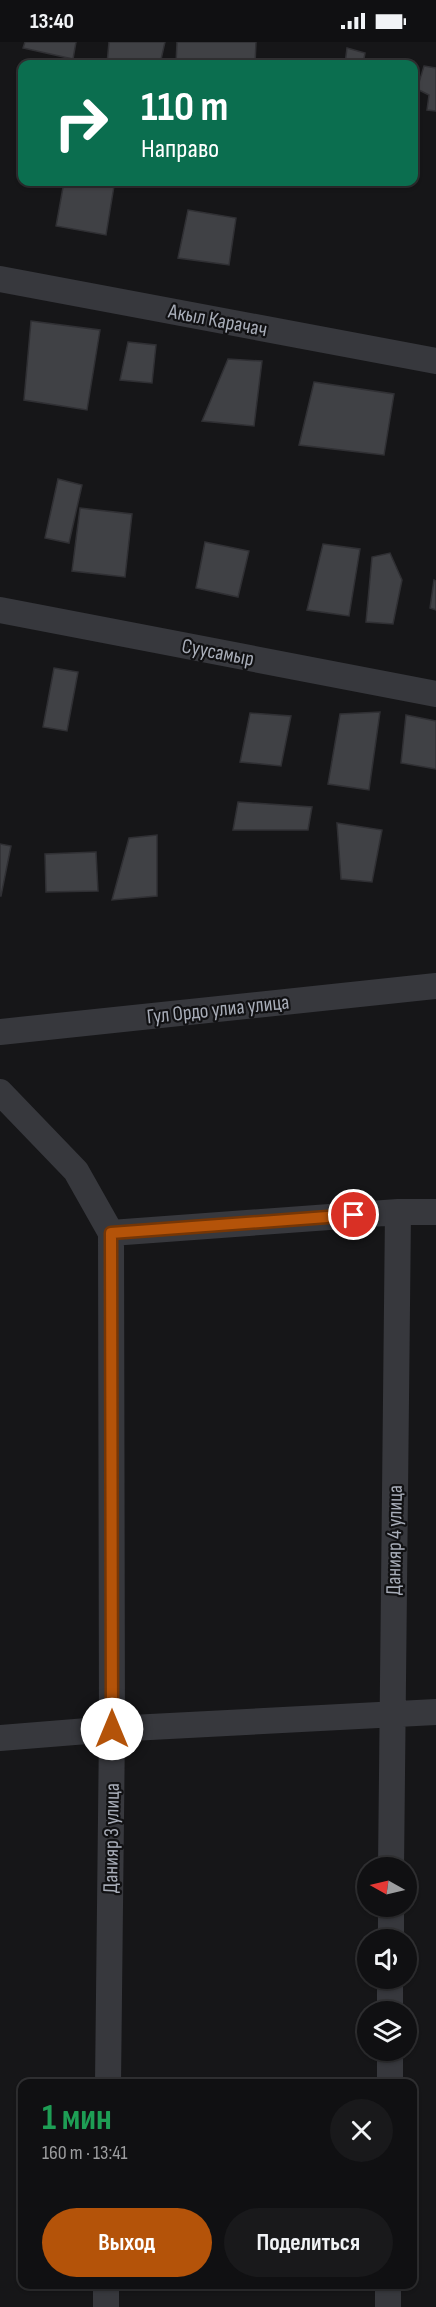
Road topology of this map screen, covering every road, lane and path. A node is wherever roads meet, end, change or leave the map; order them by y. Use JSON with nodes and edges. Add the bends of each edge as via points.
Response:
{"nodes":[{"id":1,"x":0,"y":279,"type":"edge"},
{"id":2,"x":436,"y":361,"type":"edge"},
{"id":3,"x":0,"y":609,"type":"edge"},
{"id":4,"x":436,"y":694,"type":"edge"},
{"id":5,"x":436,"y":986,"type":"edge"},
{"id":6,"x":0,"y":1032,"type":"edge"},
{"id":7,"x":0,"y":1092,"type":"edge"},
{"id":8,"x":398,"y":1212,"type":"junction"},
{"id":9,"x":436,"y":1212,"type":"edge"},
{"id":10,"x":111,"y":1233,"type":"junction"},
{"id":11,"x":436,"y":1712,"type":"edge"},
{"id":12,"x":392,"y":1714,"type":"junction"},
{"id":13,"x":112,"y":1729,"type":"junction"},
{"id":14,"x":0,"y":1738,"type":"edge"},
{"id":15,"x":391,"y":1857,"type":"edge"},
{"id":16,"x":390,"y":2061,"type":"edge"},
{"id":17,"x":108,"y":2079,"type":"edge"},
{"id":18,"x":390,"y":2079,"type":"edge"},
{"id":19,"x":106,"y":2289,"type":"edge"},
{"id":20,"x":388,"y":2289,"type":"edge"},
{"id":21,"x":106,"y":2307,"type":"edge"},
{"id":22,"x":388,"y":2307,"type":"edge"}],
"edges":[{"from":1,"to":2,"type":"street","name":"Акыл Карачач"},
{"from":3,"to":4,"type":"street","name":"Суусамыр"},
{"from":5,"to":6,"type":"street","name":"Гул Ордо улиа улица"},
{"from":7,"to":10,"type":"street","name":"Данияр 3 улица","via":[[76,1171]]},
{"from":8,"to":9,"type":"street"},
{"from":8,"to":10,"type":"street"},
{"from":8,"to":12,"type":"street","name":"Данияр 4 улица"},
{"from":10,"to":13,"type":"street","name":"Данияр 3 улица"},
{"from":11,"to":12,"type":"street"},
{"from":12,"to":13,"type":"street"},
{"from":12,"to":15,"type":"street","name":"Данияр 4 улица"},
{"from":13,"to":14,"type":"street"},
{"from":13,"to":17,"type":"street","name":"Данияр 3 улица"},
{"from":16,"to":18,"type":"street"},
{"from":19,"to":21,"type":"street"},
{"from":20,"to":22,"type":"street"}]}
